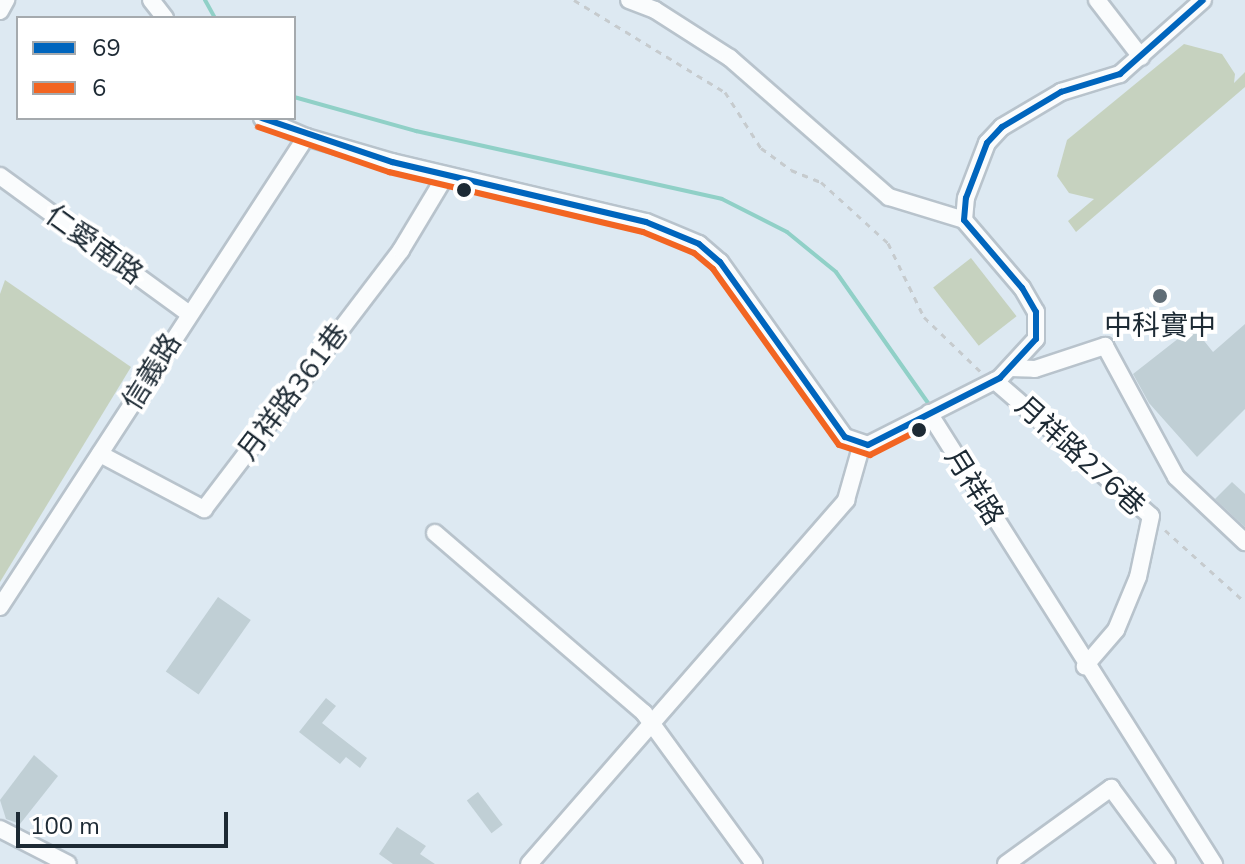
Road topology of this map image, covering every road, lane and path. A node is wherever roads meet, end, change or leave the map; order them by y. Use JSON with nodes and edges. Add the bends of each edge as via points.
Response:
{"nodes":[{"id":1,"x":6,"y":0,"type":"edge"},
{"id":2,"x":151,"y":0,"type":"edge"},
{"id":3,"x":574,"y":0,"type":"edge"},
{"id":4,"x":629,"y":0,"type":"edge"},
{"id":5,"x":1097,"y":0,"type":"edge"},
{"id":6,"x":1203,"y":0,"type":"edge"},
{"id":7,"x":0,"y":11,"type":"edge"},
{"id":8,"x":163,"y":16,"type":"edge"},
{"id":9,"x":1141,"y":57,"type":"junction"},
{"id":10,"x":267,"y":120,"type":"edge"},
{"id":11,"x":306,"y":137,"type":"junction"},
{"id":12,"x":446,"y":175,"type":"junction"},
{"id":13,"x":0,"y":176,"type":"edge"},
{"id":14,"x":964,"y":220,"type":"junction"},
{"id":15,"x":189,"y":314,"type":"junction"},
{"id":16,"x":1010,"y":368,"type":"junction"},
{"id":17,"x":994,"y":381,"type":"junction"},
{"id":18,"x":932,"y":412,"type":"junction"},
{"id":19,"x":862,"y":444,"type":"junction"},
{"id":20,"x":100,"y":454,"type":"junction"},
{"id":21,"x":1151,"y":518,"type":"junction"},
{"id":22,"x":435,"y":533,"type":"dead end"},
{"id":23,"x":1245,"y":542,"type":"edge"},
{"id":24,"x":1245,"y":602,"type":"edge"},
{"id":25,"x":0,"y":607,"type":"edge"},
{"id":26,"x":1088,"y":662,"type":"junction"},
{"id":27,"x":651,"y":723,"type":"junction"},
{"id":28,"x":0,"y":829,"type":"edge"},
{"id":29,"x":68,"y":864,"type":"edge"},
{"id":30,"x":529,"y":864,"type":"edge"},
{"id":31,"x":754,"y":864,"type":"edge"},
{"id":32,"x":1006,"y":864,"type":"edge"},
{"id":33,"x":1167,"y":864,"type":"edge"},
{"id":34,"x":1214,"y":864,"type":"edge"}],
"edges":[{"from":1,"to":7,"type":"street"},
{"from":2,"to":8,"type":"street"},
{"from":3,"to":17,"type":"path","via":[[725,92],[761,148],[791,170],[821,182],[888,243],[924,317]]},
{"from":4,"to":14,"type":"street","via":[[655,10],[730,58],[889,197]]},
{"from":5,"to":9,"type":"street"},
{"from":6,"to":9,"type":"street"},
{"from":9,"to":14,"type":"street","via":[[1120,74],[1061,92],[1002,127],[987,143],[966,198]]},
{"from":10,"to":11,"type":"street"},
{"from":11,"to":12,"type":"street"},
{"from":11,"to":15,"type":"street","name":"信義路"},
{"from":12,"to":19,"type":"street","via":[[646,222],[699,244],[720,262],[829,419],[845,437]]},
{"from":12,"to":20,"type":"street","name":"月祥路361巷","via":[[401,250],[204,509]]},
{"from":13,"to":15,"type":"street","name":"仁愛南路"},
{"from":14,"to":16,"type":"street","via":[[1036,312],[1036,339]]},
{"from":15,"to":20,"type":"street","name":"信義路"},
{"from":16,"to":17,"type":"street"},
{"from":16,"to":23,"type":"street","via":[[1035,369],[1105,346],[1176,477]]},
{"from":17,"to":18,"type":"street"},
{"from":17,"to":21,"type":"street","name":"月祥路276巷"},
{"from":18,"to":19,"type":"street","via":[[875,443]]},
{"from":18,"to":26,"type":"street","name":"月祥路"},
{"from":19,"to":27,"type":"street","via":[[846,500]]},
{"from":20,"to":25,"type":"street","name":"信義路"},
{"from":21,"to":24,"type":"path"},
{"from":21,"to":26,"type":"street","name":"月祥路276巷","via":[[1133,590],[1116,630]]},
{"from":22,"to":27,"type":"street"},
{"from":26,"to":34,"type":"street","name":"月祥路"},
{"from":27,"to":30,"type":"street"},
{"from":27,"to":31,"type":"street"},
{"from":28,"to":29,"type":"street"},
{"from":32,"to":33,"type":"street","via":[[1111,788]]}]}
